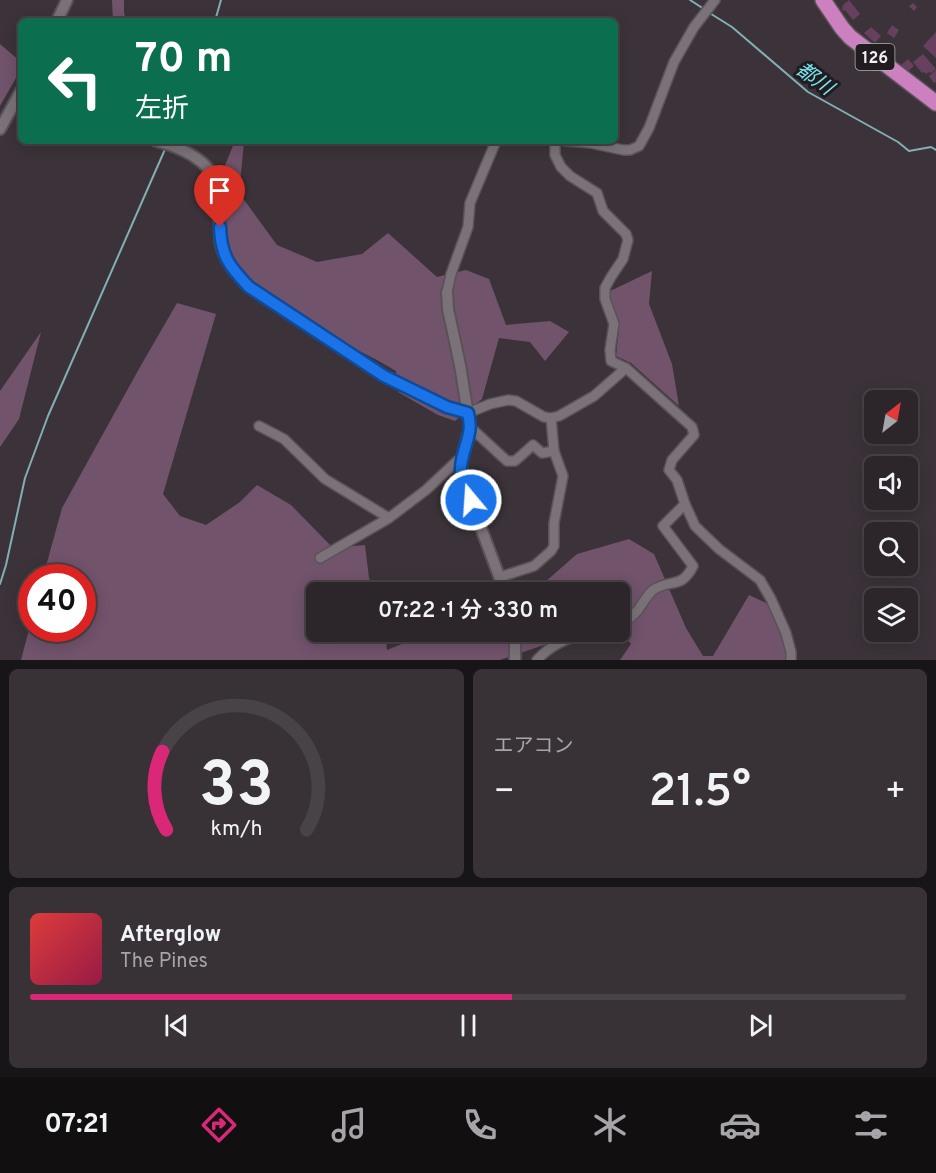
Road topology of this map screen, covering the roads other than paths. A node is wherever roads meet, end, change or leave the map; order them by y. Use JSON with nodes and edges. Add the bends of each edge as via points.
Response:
{"nodes":[{"id":1,"x":67,"y":0,"type":"edge"},
{"id":2,"x":715,"y":0,"type":"edge"},
{"id":3,"x":823,"y":0,"type":"edge"},
{"id":4,"x":58,"y":18,"type":"edge"},
{"id":5,"x":18,"y":97,"type":"edge"},
{"id":6,"x":936,"y":103,"type":"edge"},
{"id":7,"x":0,"y":129,"type":"edge"},
{"id":8,"x":166,"y":144,"type":"edge"},
{"id":9,"x":495,"y":144,"type":"edge"},
{"id":10,"x":555,"y":144,"type":"edge"},
{"id":11,"x":595,"y":144,"type":"edge"},
{"id":12,"x":447,"y":292,"type":"joint"},
{"id":13,"x":626,"y":368,"type":"junction"},
{"id":14,"x":468,"y":413,"type":"junction"},
{"id":15,"x":551,"y":418,"type":"junction"},
{"id":16,"x":259,"y":426,"type":"dead end"},
{"id":17,"x":470,"y":427,"type":"junction"},
{"id":18,"x":554,"y":451,"type":"junction"},
{"id":19,"x":462,"y":459,"type":"junction"},
{"id":20,"x":685,"y":504,"type":"junction"},
{"id":21,"x":389,"y":518,"type":"junction"},
{"id":22,"x":320,"y":558,"type":"dead end"},
{"id":23,"x":500,"y":577,"type":"junction"},
{"id":24,"x":502,"y":582,"type":"edge"},
{"id":25,"x":630,"y":617,"type":"edge"},
{"id":26,"x":515,"y":642,"type":"edge"},
{"id":27,"x":561,"y":642,"type":"edge"},
{"id":28,"x":515,"y":660,"type":"edge"},
{"id":29,"x":537,"y":660,"type":"edge"},
{"id":30,"x":791,"y":660,"type":"edge"}],
"edges":[{"from":1,"to":4,"type":"street"},
{"from":2,"to":11,"type":"street","via":[[674,62],[639,146],[623,150]]},
{"from":3,"to":6,"type":"highway","number":"126","via":[[850,37]]},
{"from":5,"to":7,"type":"street"},
{"from":8,"to":14,"type":"street","via":[[182,149],[209,169],[219,192],[221,244],[226,259],[249,287],[384,376]]},
{"from":9,"to":12,"type":"street","via":[[470,203],[468,227]]},
{"from":10,"to":13,"type":"street","via":[[561,168],[597,193],[603,211],[627,234],[623,259],[605,288],[614,324],[611,361]]},
{"from":12,"to":14,"type":"street"},
{"from":13,"to":15,"type":"street","via":[[594,396]]},
{"from":13,"to":20,"type":"street","via":[[692,427],[694,435],[672,460],[669,470]]},
{"from":14,"to":15,"type":"street","via":[[508,400]]},
{"from":14,"to":17,"type":"street"},
{"from":15,"to":18,"type":"street"},
{"from":16,"to":21,"type":"street","via":[[284,439],[325,479]]},
{"from":17,"to":18,"type":"street","via":[[507,460],[515,461],[533,445],[542,453]]},
{"from":17,"to":19,"type":"street"},
{"from":18,"to":23,"type":"street","via":[[563,476],[554,546],[534,566]]},
{"from":19,"to":21,"type":"street"},
{"from":19,"to":23,"type":"street","via":[[463,480]]},
{"from":20,"to":25,"type":"street","via":[[663,526],[693,566],[689,575],[650,592]]},
{"from":20,"to":30,"type":"street","via":[[695,526],[760,580],[786,633]]},
{"from":21,"to":22,"type":"street"},
{"from":23,"to":24,"type":"street"},
{"from":26,"to":28,"type":"street"},
{"from":27,"to":29,"type":"street"}]}
